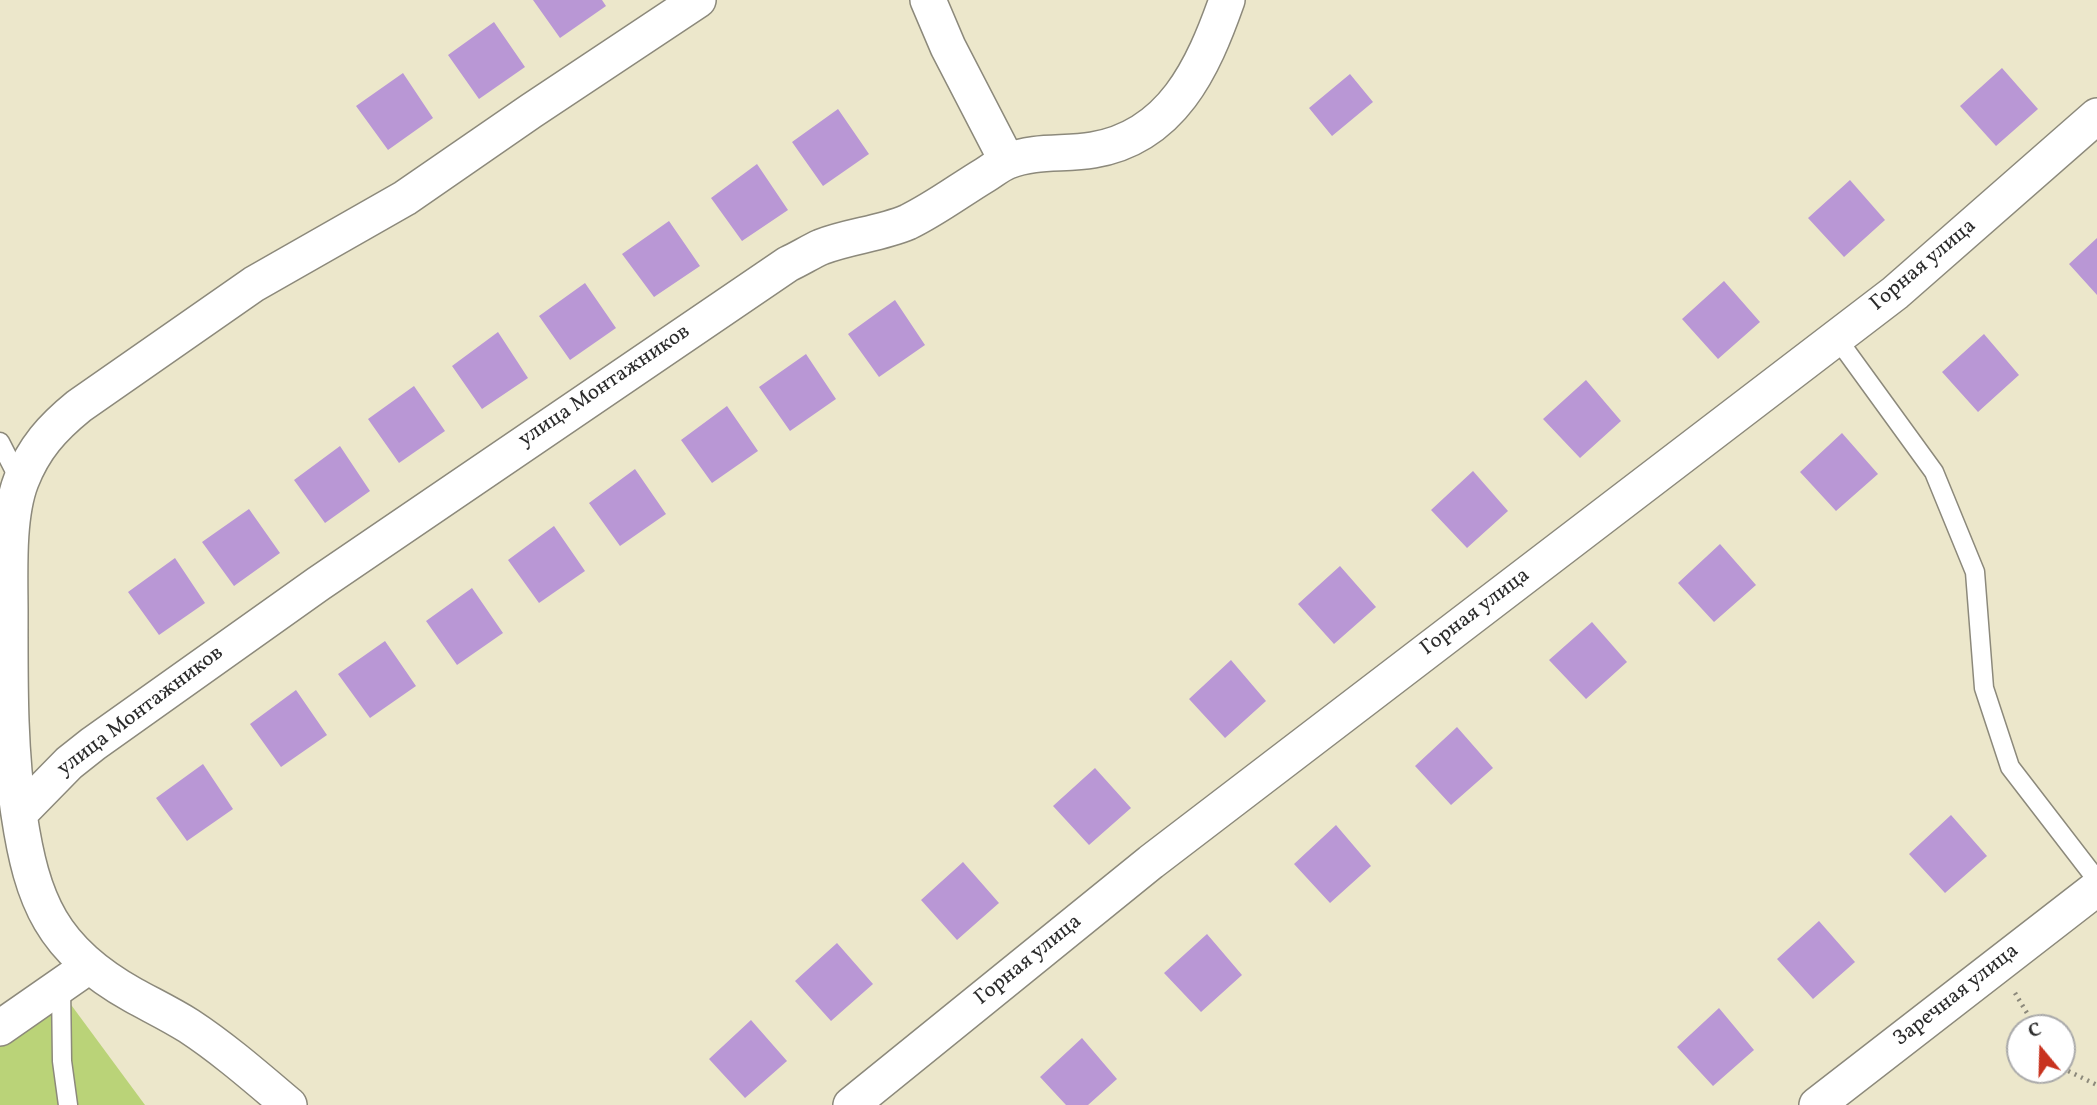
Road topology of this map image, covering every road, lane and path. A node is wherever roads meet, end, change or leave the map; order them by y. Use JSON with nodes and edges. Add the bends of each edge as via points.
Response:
{"nodes":[{"id":1,"x":698,"y":0,"type":"edge"},
{"id":2,"x":928,"y":0,"type":"edge"},
{"id":3,"x":1227,"y":0,"type":"edge"},
{"id":4,"x":2097,"y":116,"type":"edge"},
{"id":5,"x":1007,"y":161,"type":"junction"},
{"id":6,"x":1836,"y":337,"type":"junction"},
{"id":7,"x":0,"y":442,"type":"edge"},
{"id":8,"x":20,"y":482,"type":"junction"},
{"id":9,"x":19,"y":814,"type":"junction"},
{"id":10,"x":2097,"y":880,"type":"edge"},
{"id":11,"x":2097,"y":888,"type":"edge"},
{"id":12,"x":89,"y":966,"type":"junction"},
{"id":13,"x":61,"y":986,"type":"junction"},
{"id":14,"x":9,"y":1010,"type":"edge"},
{"id":15,"x":2076,"y":1075,"type":"edge"},
{"id":16,"x":2097,"y":1085,"type":"edge"},
{"id":17,"x":863,"y":1101,"type":"edge"},
{"id":18,"x":68,"y":1105,"type":"edge"},
{"id":19,"x":289,"y":1105,"type":"edge"},
{"id":20,"x":1817,"y":1105,"type":"edge"}],
"edges":[{"from":1,"to":8,"type":"street","via":[[405,198],[254,284],[79,406],[37,448]]},
{"from":2,"to":5,"type":"street"},
{"from":3,"to":5,"type":"street","name":"улица Монтажников","via":[[1189,86],[1150,129],[1093,150]]},
{"from":4,"to":6,"type":"street","name":"Горная улица","via":[[1895,293]]},
{"from":5,"to":9,"type":"street","name":"улица Монтажников","via":[[910,221],[821,247],[788,264],[115,727],[69,763]]},
{"from":6,"to":10,"type":"lane","via":[[1934,472],[1975,572],[1984,688],[2010,767]]},
{"from":6,"to":17,"type":"street","name":"Горная улица","via":[[1151,862]]},
{"from":7,"to":8,"type":"lane"},
{"from":8,"to":9,"type":"street","via":[[10,554],[11,744]]},
{"from":9,"to":12,"type":"street","via":[[24,854],[46,916],[64,943]]},
{"from":11,"to":20,"type":"street","name":"Заречная улица"},
{"from":12,"to":13,"type":"street"},
{"from":12,"to":19,"type":"street","via":[[191,1027]]},
{"from":13,"to":14,"type":"street"},
{"from":13,"to":18,"type":"lane"},
{"from":15,"to":16,"type":"path"}]}
